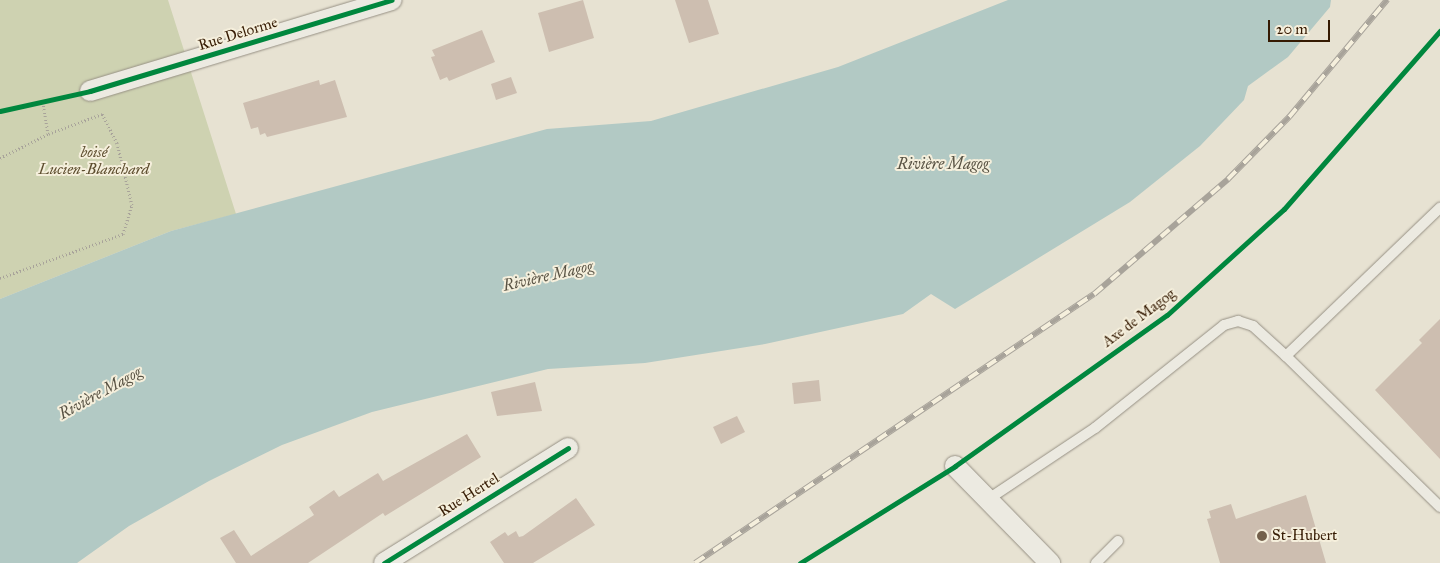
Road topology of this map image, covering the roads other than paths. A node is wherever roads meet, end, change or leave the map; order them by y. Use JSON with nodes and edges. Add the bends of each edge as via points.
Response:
{"nodes":[{"id":1,"x":392,"y":0,"type":"edge"},
{"id":2,"x":362,"y":4,"type":"edge"},
{"id":3,"x":90,"y":91,"type":"dead end"},
{"id":4,"x":1440,"y":208,"type":"edge"},
{"id":5,"x":1286,"y":356,"type":"junction"},
{"id":6,"x":568,"y":448,"type":"dead end"},
{"id":7,"x":955,"y":466,"type":"dead end"},
{"id":8,"x":987,"y":500,"type":"junction"},
{"id":9,"x":1440,"y":507,"type":"edge"},
{"id":10,"x":1118,"y":541,"type":"dead end"},
{"id":11,"x":384,"y":563,"type":"edge"},
{"id":12,"x":1050,"y":563,"type":"edge"},
{"id":13,"x":1096,"y":563,"type":"edge"}],
"edges":[{"from":1,"to":2,"type":"street","name":"Rue Delorme"},
{"from":2,"to":3,"type":"street","name":"Rue Delorme"},
{"from":4,"to":5,"type":"lane"},
{"from":5,"to":8,"type":"lane","via":[[1253,326],[1238,321],[1224,325],[1095,428]]},
{"from":5,"to":9,"type":"lane"},
{"from":6,"to":11,"type":"street","name":"Rue Hertel"},
{"from":7,"to":8,"type":"street"},
{"from":8,"to":12,"type":"street"},
{"from":10,"to":13,"type":"lane"}]}
